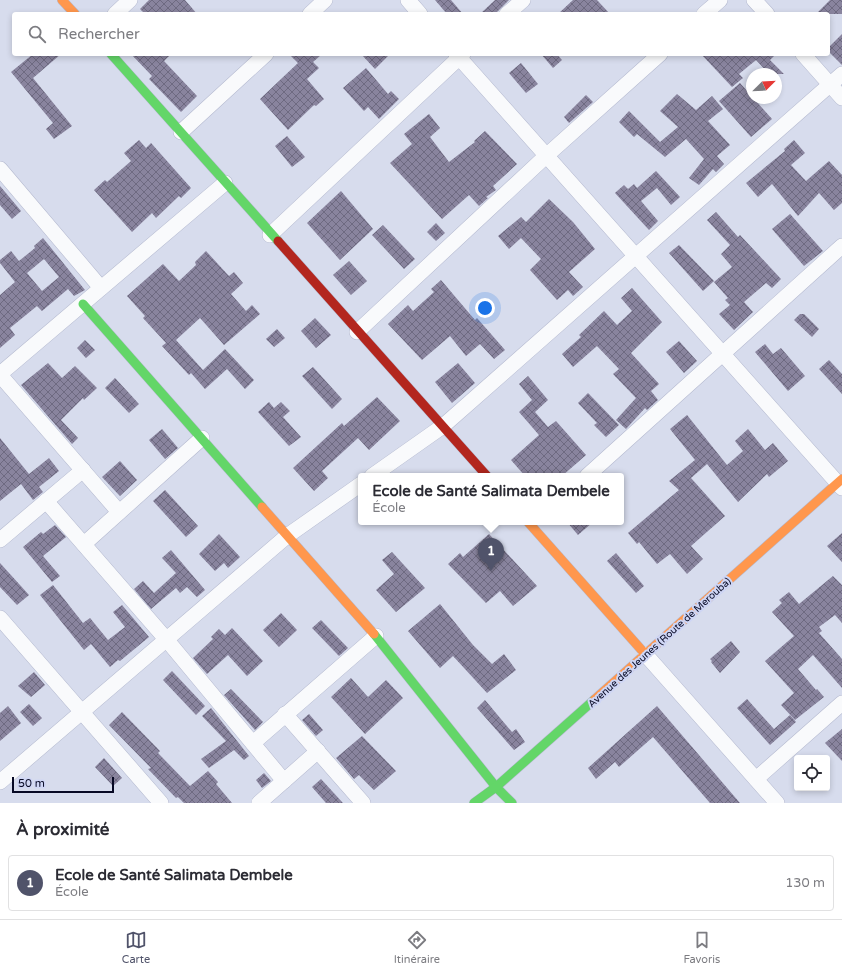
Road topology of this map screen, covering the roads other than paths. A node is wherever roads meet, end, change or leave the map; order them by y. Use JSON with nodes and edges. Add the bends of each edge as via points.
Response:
{"nodes":[{"id":1,"x":62,"y":0,"type":"edge"},
{"id":2,"x":130,"y":0,"type":"edge"},
{"id":3,"x":325,"y":0,"type":"edge"},
{"id":4,"x":408,"y":0,"type":"edge"},
{"id":5,"x":523,"y":0,"type":"edge"},
{"id":6,"x":720,"y":0,"type":"edge"},
{"id":7,"x":754,"y":0,"type":"edge"},
{"id":8,"x":73,"y":12,"type":"edge"},
{"id":9,"x":117,"y":12,"type":"edge"},
{"id":10,"x":312,"y":12,"type":"edge"},
{"id":11,"x":418,"y":12,"type":"edge"},
{"id":12,"x":509,"y":12,"type":"edge"},
{"id":13,"x":706,"y":12,"type":"edge"},
{"id":14,"x":765,"y":12,"type":"edge"},
{"id":15,"x":113,"y":56,"type":"edge"},
{"id":16,"x":264,"y":56,"type":"edge"},
{"id":17,"x":458,"y":56,"type":"edge"},
{"id":18,"x":460,"y":56,"type":"edge"},
{"id":19,"x":658,"y":56,"type":"edge"},
{"id":20,"x":804,"y":56,"type":"edge"},
{"id":21,"x":842,"y":74,"type":"edge"},
{"id":22,"x":830,"y":85,"type":"junction"},
{"id":23,"x":842,"y":98,"type":"edge"},
{"id":24,"x":181,"y":132,"type":"junction"},
{"id":25,"x":546,"y":156,"type":"junction"},
{"id":26,"x":0,"y":169,"type":"edge"},
{"id":27,"x":224,"y":183,"type":"junction"},
{"id":28,"x":270,"y":235,"type":"junction"},
{"id":29,"x":842,"y":246,"type":"edge"},
{"id":30,"x":635,"y":255,"type":"junction"},
{"id":31,"x":101,"y":288,"type":"junction"},
{"id":32,"x":83,"y":304,"type":"junction"},
{"id":33,"x":357,"y":332,"type":"junction"},
{"id":34,"x":721,"y":353,"type":"junction"},
{"id":35,"x":0,"y":375,"type":"edge"},
{"id":36,"x":443,"y":426,"type":"junction"},
{"id":37,"x":202,"y":438,"type":"junction"},
{"id":38,"x":83,"y":470,"type":"junction"},
{"id":39,"x":376,"y":473,"type":"edge"},
{"id":40,"x":484,"y":473,"type":"edge"},
{"id":41,"x":590,"y":473,"type":"edge"},
{"id":42,"x":840,"y":483,"type":"edge"},
{"id":43,"x":358,"y":486,"type":"edge"},
{"id":44,"x":46,"y":501,"type":"junction"},
{"id":45,"x":119,"y":512,"type":"junction"},
{"id":46,"x":533,"y":525,"type":"edge"},
{"id":47,"x":287,"y":536,"type":"junction"},
{"id":48,"x":0,"y":540,"type":"edge"},
{"id":49,"x":84,"y":544,"type":"junction"},
{"id":50,"x":0,"y":618,"type":"edge"},
{"id":51,"x":376,"y":636,"type":"junction"},
{"id":52,"x":166,"y":639,"type":"junction"},
{"id":53,"x":646,"y":655,"type":"junction"},
{"id":54,"x":842,"y":703,"type":"edge"},
{"id":55,"x":82,"y":712,"type":"junction"},
{"id":56,"x":285,"y":714,"type":"junction"},
{"id":57,"x":253,"y":742,"type":"junction"},
{"id":58,"x":318,"y":751,"type":"junction"},
{"id":59,"x":756,"y":779,"type":"junction"},
{"id":60,"x":284,"y":781,"type":"junction"},
{"id":61,"x":0,"y":782,"type":"edge"},
{"id":62,"x":496,"y":787,"type":"junction"},
{"id":63,"x":161,"y":803,"type":"edge"},
{"id":64,"x":259,"y":803,"type":"edge"},
{"id":65,"x":363,"y":803,"type":"edge"},
{"id":66,"x":474,"y":803,"type":"edge"},
{"id":67,"x":512,"y":803,"type":"edge"},
{"id":68,"x":777,"y":803,"type":"edge"}],
"edges":[{"from":1,"to":8,"type":"street"},
{"from":2,"to":9,"type":"street"},
{"from":3,"to":10,"type":"street"},
{"from":4,"to":11,"type":"street"},
{"from":5,"to":12,"type":"street"},
{"from":6,"to":13,"type":"street"},
{"from":7,"to":14,"type":"street"},
{"from":15,"to":24,"type":"street"},
{"from":16,"to":24,"type":"street"},
{"from":17,"to":28,"type":"street"},
{"from":18,"to":25,"type":"street"},
{"from":19,"to":25,"type":"street"},
{"from":20,"to":22,"type":"street"},
{"from":21,"to":22,"type":"street"},
{"from":22,"to":23,"type":"street"},
{"from":22,"to":30,"type":"street"},
{"from":24,"to":27,"type":"street"},
{"from":25,"to":30,"type":"street"},
{"from":25,"to":33,"type":"street"},
{"from":26,"to":31,"type":"street"},
{"from":27,"to":28,"type":"street"},
{"from":27,"to":31,"type":"street"},
{"from":28,"to":33,"type":"street"},
{"from":29,"to":34,"type":"street"},
{"from":30,"to":34,"type":"street"},
{"from":30,"to":36,"type":"street"},
{"from":31,"to":32,"type":"street"},
{"from":32,"to":35,"type":"street"},
{"from":32,"to":37,"type":"street"},
{"from":33,"to":36,"type":"street"},
{"from":34,"to":41,"type":"street"},
{"from":34,"to":42,"type":"street"},
{"from":35,"to":38,"type":"street"},
{"from":36,"to":39,"type":"street"},
{"from":36,"to":40,"type":"street"},
{"from":37,"to":45,"type":"street"},
{"from":37,"to":47,"type":"street"},
{"from":38,"to":44,"type":"street"},
{"from":38,"to":45,"type":"street"},
{"from":42,"to":53,"type":"street","name":"Avenue des Jeunes (Route de Merouba)"},
{"from":43,"to":47,"type":"street"},
{"from":44,"to":48,"type":"street"},
{"from":44,"to":49,"type":"street"},
{"from":45,"to":49,"type":"street"},
{"from":46,"to":53,"type":"street"},
{"from":47,"to":51,"type":"street"},
{"from":47,"to":52,"type":"street"},
{"from":49,"to":52,"type":"street"},
{"from":50,"to":55,"type":"street"},
{"from":51,"to":56,"type":"street"},
{"from":51,"to":62,"type":"street"},
{"from":52,"to":55,"type":"street"},
{"from":52,"to":57,"type":"street"},
{"from":53,"to":59,"type":"street"},
{"from":53,"to":62,"type":"street","name":"Avenue des Jeunes (Route de Merouba)"},
{"from":54,"to":59,"type":"street"},
{"from":55,"to":61,"type":"street"},
{"from":55,"to":63,"type":"street"},
{"from":56,"to":57,"type":"street"},
{"from":56,"to":58,"type":"street"},
{"from":57,"to":60,"type":"street"},
{"from":58,"to":60,"type":"street"},
{"from":58,"to":65,"type":"street"},
{"from":59,"to":68,"type":"street"},
{"from":60,"to":64,"type":"street"},
{"from":62,"to":66,"type":"street","name":"Avenue des Jeunes (Route de Merouba)"},
{"from":62,"to":67,"type":"street"}]}
